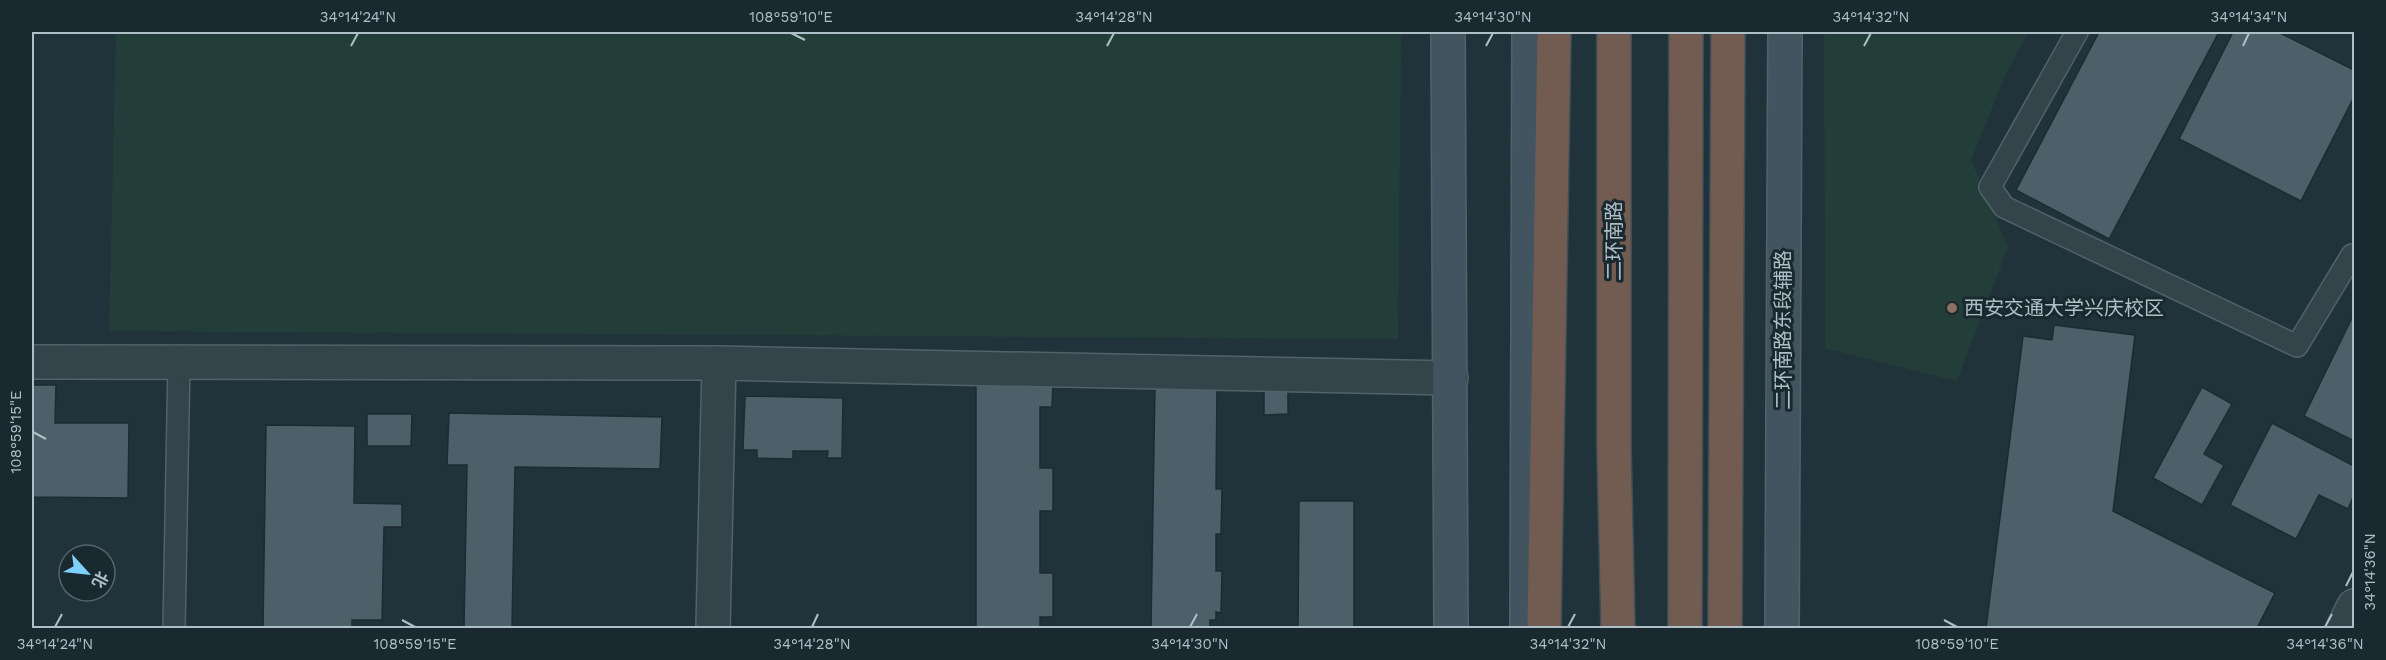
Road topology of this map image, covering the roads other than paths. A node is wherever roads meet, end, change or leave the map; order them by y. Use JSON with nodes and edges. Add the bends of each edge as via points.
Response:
{"nodes":[{"id":1,"x":1448,"y":32,"type":"edge"},
{"id":2,"x":1528,"y":32,"type":"edge"},
{"id":3,"x":1554,"y":32,"type":"edge"},
{"id":4,"x":1614,"y":32,"type":"edge"},
{"id":5,"x":1686,"y":32,"type":"edge"},
{"id":6,"x":1728,"y":32,"type":"edge"},
{"id":7,"x":1785,"y":32,"type":"edge"},
{"id":8,"x":2077,"y":32,"type":"edge"},
{"id":9,"x":2355,"y":256,"type":"edge"},
{"id":10,"x":32,"y":362,"type":"edge"},
{"id":11,"x":179,"y":362,"type":"junction"},
{"id":12,"x":719,"y":363,"type":"junction"},
{"id":13,"x":1451,"y":378,"type":"junction"},
{"id":14,"x":2355,"y":606,"type":"edge"},
{"id":15,"x":174,"y":628,"type":"edge"},
{"id":16,"x":713,"y":628,"type":"edge"},
{"id":17,"x":1451,"y":628,"type":"edge"},
{"id":18,"x":1527,"y":628,"type":"edge"},
{"id":19,"x":1544,"y":628,"type":"edge"},
{"id":20,"x":1618,"y":628,"type":"edge"},
{"id":21,"x":1685,"y":628,"type":"edge"},
{"id":22,"x":1725,"y":628,"type":"edge"},
{"id":23,"x":1782,"y":628,"type":"edge"},
{"id":24,"x":2343,"y":628,"type":"edge"}],
"edges":[{"from":1,"to":13,"type":"main road"},
{"from":2,"to":18,"type":"main road"},
{"from":3,"to":19,"type":"highway"},
{"from":4,"to":20,"type":"highway","name":"二环南路"},
{"from":5,"to":21,"type":"highway"},
{"from":6,"to":22,"type":"highway"},
{"from":7,"to":23,"type":"main road","name":"二环南路东段辅路"},
{"from":8,"to":9,"type":"lane","via":[[1990,188],[2004,207],[2297,346],[2352,255]]},
{"from":10,"to":11,"type":"street"},
{"from":11,"to":12,"type":"street"},
{"from":11,"to":15,"type":"lane"},
{"from":12,"to":13,"type":"street"},
{"from":12,"to":16,"type":"street"},
{"from":13,"to":17,"type":"main road"},
{"from":14,"to":24,"type":"street"}]}
